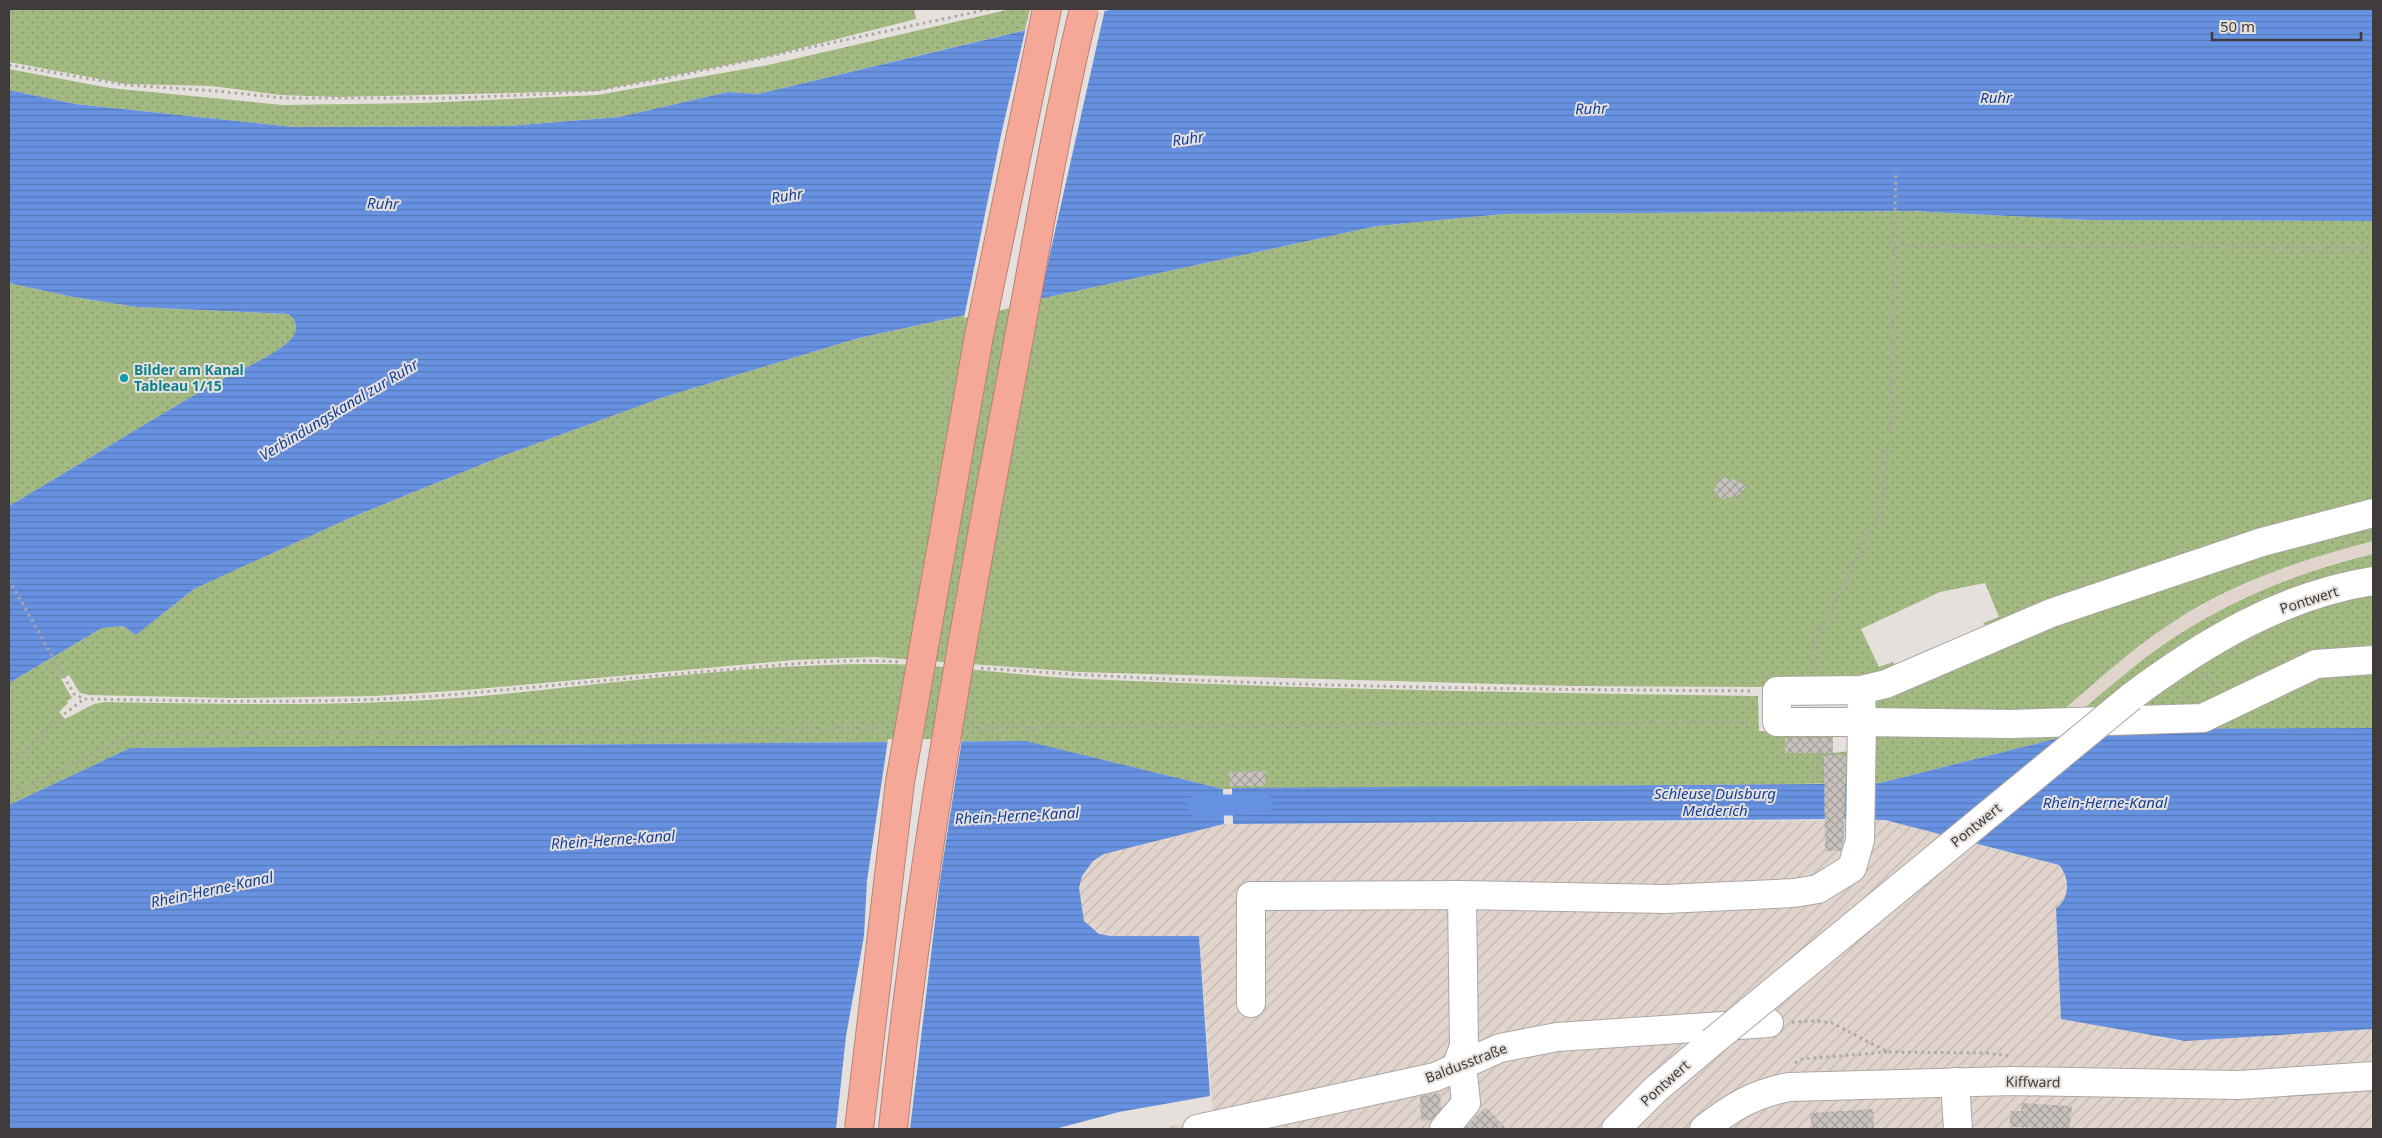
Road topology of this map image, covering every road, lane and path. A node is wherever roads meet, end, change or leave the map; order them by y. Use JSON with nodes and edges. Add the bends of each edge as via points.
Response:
{"nodes":[{"id":1,"x":990,"y":9,"type":"edge"},
{"id":2,"x":1047,"y":9,"type":"edge"},
{"id":3,"x":1084,"y":9,"type":"edge"},
{"id":4,"x":9,"y":65,"type":"edge"},
{"id":5,"x":1896,"y":171,"type":"dead end"},
{"id":6,"x":1894,"y":246,"type":"junction"},
{"id":7,"x":2373,"y":248,"type":"edge"},
{"id":8,"x":2373,"y":513,"type":"edge"},
{"id":9,"x":9,"y":580,"type":"edge"},
{"id":10,"x":2373,"y":581,"type":"edge"},
{"id":11,"x":1812,"y":656,"type":"dead end"},
{"id":12,"x":2373,"y":660,"type":"edge"},
{"id":13,"x":1861,"y":690,"type":"junction"},
{"id":14,"x":1862,"y":722,"type":"junction"},
{"id":15,"x":9,"y":758,"type":"edge"},
{"id":16,"x":1862,"y":766,"type":"junction"},
{"id":17,"x":1812,"y":778,"type":"dead end"},
{"id":18,"x":1462,"y":895,"type":"junction"},
{"id":19,"x":1251,"y":1003,"type":"dead end"},
{"id":20,"x":1769,"y":1023,"type":"joint"},
{"id":21,"x":2014,"y":1057,"type":"dead end"},
{"id":22,"x":1459,"y":1067,"type":"junction"},
{"id":23,"x":2373,"y":1076,"type":"edge"},
{"id":24,"x":1955,"y":1082,"type":"junction"},
{"id":25,"x":1306,"y":1118,"type":"edge"},
{"id":26,"x":860,"y":1129,"type":"edge"},
{"id":27,"x":893,"y":1129,"type":"edge"},
{"id":28,"x":1197,"y":1129,"type":"edge"},
{"id":29,"x":1444,"y":1129,"type":"edge"},
{"id":30,"x":1616,"y":1129,"type":"edge"},
{"id":31,"x":1704,"y":1129,"type":"edge"},
{"id":32,"x":1958,"y":1129,"type":"edge"}],
"edges":[{"from":1,"to":4,"type":"path","via":[[667,78],[599,90],[545,94],[425,99],[284,98],[216,90],[127,86]]},
{"from":2,"to":26,"type":"highway","bridge":true,"via":[[979,336],[902,772]]},
{"from":3,"to":27,"type":"highway","bridge":true,"via":[[979,549],[940,785]]},
{"from":5,"to":6,"type":"path"},
{"from":6,"to":7,"type":"path"},
{"from":6,"to":11,"type":"path","via":[[1884,502],[1812,649]]},
{"from":8,"to":13,"type":"street","via":[[2262,542],[2051,613],[1886,684]]},
{"from":9,"to":15,"type":"path","via":[[74,694],[84,699],[30,748]]},
{"from":10,"to":30,"type":"street","name":"Pontwert","bridge":true,"via":[[2312,597],[2252,620],[2202,647],[2132,697],[1712,1042],[1656,1089]]},
{"from":12,"to":14,"type":"street","via":[[2316,664],[2203,718],[2012,724]]},
{"from":13,"to":14,"type":"street"},
{"from":13,"to":14,"type":"street","via":[[1777,691],[1778,722]]},
{"from":14,"to":16,"type":"street"},
{"from":16,"to":17,"type":"path","via":[[1820,754],[1820,770]]},
{"from":16,"to":18,"type":"street","via":[[1860,840],[1852,868],[1818,888],[1794,893],[1665,899]]},
{"from":18,"to":19,"type":"street","via":[[1251,896]]},
{"from":18,"to":22,"type":"street","via":[[1464,1046]]},
{"from":20,"to":21,"type":"path","via":[[1816,1020],[1832,1023],[1888,1052],[1986,1052]]},
{"from":20,"to":22,"type":"street","name":"Baldusstraße","via":[[1557,1036],[1500,1048]]},
{"from":22,"to":25,"type":"street","name":"Baldusstraße"},
{"from":22,"to":29,"type":"street","via":[[1466,1103]]},
{"from":23,"to":24,"type":"street","name":"Kiffward","via":[[2239,1085]]},
{"from":24,"to":31,"type":"street","name":"Kiffward","via":[[1789,1087],[1764,1092],[1744,1101]]},
{"from":24,"to":32,"type":"street"},
{"from":25,"to":28,"type":"street","name":"Baldusstraße"}]}
